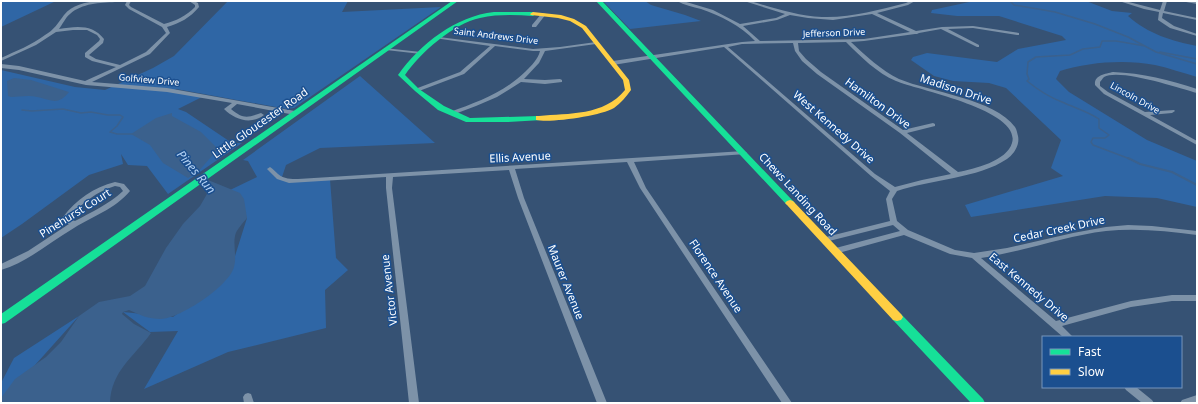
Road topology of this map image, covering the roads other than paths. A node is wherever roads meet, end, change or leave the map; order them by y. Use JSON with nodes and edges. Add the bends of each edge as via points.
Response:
{"nodes":[{"id":1,"x":115,"y":1,"type":"edge"},
{"id":2,"x":129,"y":1,"type":"edge"},
{"id":3,"x":191,"y":1,"type":"edge"},
{"id":4,"x":455,"y":1,"type":"edge"},
{"id":5,"x":599,"y":1,"type":"edge"},
{"id":6,"x":679,"y":1,"type":"edge"},
{"id":7,"x":746,"y":1,"type":"edge"},
{"id":8,"x":913,"y":1,"type":"edge"},
{"id":9,"x":1121,"y":1,"type":"edge"},
{"id":10,"x":1166,"y":1,"type":"edge"},
{"id":11,"x":1187,"y":1,"type":"edge"},
{"id":12,"x":90,"y":2,"type":"edge"},
{"id":13,"x":1197,"y":3,"type":"edge"},
{"id":14,"x":872,"y":12,"type":"junction"},
{"id":15,"x":1161,"y":12,"type":"junction"},
{"id":16,"x":790,"y":13,"type":"junction"},
{"id":17,"x":544,"y":14,"type":"junction"},
{"id":18,"x":1197,"y":18,"type":"edge"},
{"id":19,"x":739,"y":25,"type":"junction"},
{"id":20,"x":164,"y":26,"type":"junction"},
{"id":21,"x":534,"y":26,"type":"dead end"},
{"id":22,"x":942,"y":28,"type":"junction"},
{"id":23,"x":54,"y":31,"type":"junction"},
{"id":24,"x":917,"y":33,"type":"junction"},
{"id":25,"x":1017,"y":34,"type":"dead end"},
{"id":26,"x":1197,"y":35,"type":"edge"},
{"id":27,"x":441,"y":38,"type":"junction"},
{"id":28,"x":848,"y":41,"type":"junction"},
{"id":29,"x":758,"y":42,"type":"junction"},
{"id":30,"x":795,"y":42,"type":"junction"},
{"id":31,"x":596,"y":43,"type":"junction"},
{"id":32,"x":493,"y":46,"type":"junction"},
{"id":33,"x":725,"y":46,"type":"junction"},
{"id":34,"x":977,"y":46,"type":"dead end"},
{"id":35,"x":386,"y":49,"type":"junction"},
{"id":36,"x":543,"y":50,"type":"junction"},
{"id":37,"x":421,"y":53,"type":"junction"},
{"id":38,"x":652,"y":56,"type":"junction"},
{"id":39,"x":1,"y":60,"type":"edge"},
{"id":40,"x":613,"y":63,"type":"junction"},
{"id":41,"x":1,"y":66,"type":"edge"},
{"id":42,"x":120,"y":66,"type":"junction"},
{"id":43,"x":520,"y":80,"type":"junction"},
{"id":44,"x":560,"y":81,"type":"dead end"},
{"id":45,"x":86,"y":83,"type":"junction"},
{"id":46,"x":417,"y":90,"type":"junction"},
{"id":47,"x":1197,"y":91,"type":"edge"},
{"id":48,"x":236,"y":102,"type":"junction"},
{"id":49,"x":1172,"y":111,"type":"dead end"},
{"id":50,"x":295,"y":113,"type":"junction"},
{"id":51,"x":452,"y":113,"type":"junction"},
{"id":52,"x":1144,"y":114,"type":"junction"},
{"id":53,"x":261,"y":115,"type":"dead end"},
{"id":54,"x":933,"y":125,"type":"dead end"},
{"id":55,"x":902,"y":132,"type":"junction"},
{"id":56,"x":1197,"y":143,"type":"edge"},
{"id":57,"x":744,"y":153,"type":"junction"},
{"id":58,"x":630,"y":161,"type":"junction"},
{"id":59,"x":511,"y":167,"type":"junction"},
{"id":60,"x":270,"y":169,"type":"dead end"},
{"id":61,"x":956,"y":174,"type":"junction"},
{"id":62,"x":390,"y":175,"type":"junction"},
{"id":63,"x":894,"y":190,"type":"junction"},
{"id":64,"x":894,"y":222,"type":"junction"},
{"id":65,"x":75,"y":224,"type":"junction"},
{"id":66,"x":905,"y":232,"type":"junction"},
{"id":67,"x":1197,"y":233,"type":"edge"},
{"id":68,"x":825,"y":240,"type":"junction"},
{"id":69,"x":835,"y":251,"type":"junction"},
{"id":70,"x":974,"y":256,"type":"junction"},
{"id":71,"x":1,"y":267,"type":"edge"},
{"id":72,"x":1197,"y":298,"type":"edge"},
{"id":73,"x":1,"y":320,"type":"edge"},
{"id":74,"x":1055,"y":325,"type":"junction"},
{"id":75,"x":1068,"y":336,"type":"edge"},
{"id":76,"x":1130,"y":388,"type":"edge"},
{"id":77,"x":1197,"y":399,"type":"edge"},
{"id":78,"x":414,"y":403,"type":"edge"},
{"id":79,"x":602,"y":403,"type":"edge"},
{"id":80,"x":787,"y":403,"type":"edge"},
{"id":81,"x":979,"y":403,"type":"edge"},
{"id":82,"x":1148,"y":403,"type":"edge"},
{"id":83,"x":1185,"y":403,"type":"edge"}],
"edges":[{"from":1,"to":12,"type":"street"},
{"from":2,"to":20,"type":"street","via":[[127,4],[130,8]]},
{"from":3,"to":20,"type":"street","via":[[197,4],[192,12],[183,20]]},
{"from":4,"to":35,"type":"street","name":"Little Gloucester Road"},
{"from":5,"to":38,"type":"street","name":"Chews Landing Road"},
{"from":6,"to":19,"type":"street","via":[[718,13]]},
{"from":7,"to":16,"type":"street"},
{"from":8,"to":14,"type":"street"},
{"from":9,"to":15,"type":"street"},
{"from":10,"to":15,"type":"street"},
{"from":11,"to":13,"type":"street"},
{"from":12,"to":23,"type":"street","via":[[70,11]]},
{"from":14,"to":16,"type":"street","via":[[825,18]]},
{"from":14,"to":24,"type":"street"},
{"from":15,"to":18,"type":"street"},
{"from":15,"to":26,"type":"street","via":[[1160,19],[1164,22]]},
{"from":16,"to":19,"type":"street","via":[[777,19]]},
{"from":17,"to":21,"type":"street"},
{"from":17,"to":27,"type":"street","via":[[481,16],[461,22]]},
{"from":17,"to":31,"type":"street","via":[[575,21],[584,27]]},
{"from":19,"to":29,"type":"street"},
{"from":20,"to":42,"type":"street","via":[[168,33],[148,53]]},
{"from":22,"to":24,"type":"street","name":"Jefferson Drive"},
{"from":22,"to":25,"type":"street","name":"Jefferson Drive","via":[[980,28]]},
{"from":22,"to":34,"type":"street"},
{"from":23,"to":39,"type":"street"},
{"from":23,"to":42,"type":"street","via":[[82,29],[97,32],[102,39],[101,42],[87,56]]},
{"from":24,"to":28,"type":"street","name":"Jefferson Drive"},
{"from":27,"to":32,"type":"street","name":"Saint Andrews Drive"},
{"from":27,"to":37,"type":"street"},
{"from":28,"to":30,"type":"street","name":"Jefferson Drive"},
{"from":28,"to":61,"type":"street","name":"Madison Drive","via":[[882,72],[898,80],[979,105],[1006,120],[1013,127],[1016,142],[1006,157]]},
{"from":29,"to":30,"type":"street","name":"Jefferson Drive"},
{"from":29,"to":33,"type":"street","name":"Jefferson Drive"},
{"from":30,"to":55,"type":"street","name":"Hamilton Drive","via":[[797,51],[814,69]]},
{"from":31,"to":36,"type":"street","name":"Saint Andrews Drive"},
{"from":31,"to":40,"type":"street"},
{"from":32,"to":36,"type":"street","name":"Saint Andrews Drive"},
{"from":32,"to":46,"type":"street","via":[[462,73]]},
{"from":33,"to":38,"type":"street","name":"Jefferson Drive"},
{"from":33,"to":63,"type":"street","name":"West Kennedy Drive","via":[[873,175]]},
{"from":35,"to":37,"type":"street"},
{"from":35,"to":50,"type":"street","name":"Little Gloucester Road"},
{"from":36,"to":43,"type":"street","via":[[540,58]]},
{"from":37,"to":46,"type":"street","via":[[401,75]]},
{"from":38,"to":40,"type":"street","name":"Jefferson Drive"},
{"from":38,"to":57,"type":"street","name":"Chews Landing Road"},
{"from":40,"to":51,"type":"street","via":[[626,80],[628,90],[613,106],[598,111],[482,120],[469,120]]},
{"from":41,"to":45,"type":"street","name":"Golfview Drive"},
{"from":42,"to":45,"type":"street"},
{"from":43,"to":44,"type":"street"},
{"from":43,"to":51,"type":"street","via":[[496,96]]},
{"from":45,"to":48,"type":"street","name":"Golfview Drive","via":[[162,89]]},
{"from":46,"to":51,"type":"street"},
{"from":47,"to":52,"type":"street","name":"Lincoln Drive","via":[[1158,79],[1134,75],[1108,75],[1098,80],[1098,87]]},
{"from":48,"to":50,"type":"street","name":"Golfview Drive"},
{"from":48,"to":53,"type":"street","via":[[227,109],[240,118],[249,120]]},
{"from":49,"to":52,"type":"street"},
{"from":50,"to":73,"type":"street","name":"Little Gloucester Road"},
{"from":52,"to":56,"type":"street","name":"Lincoln Drive"},
{"from":54,"to":55,"type":"street"},
{"from":55,"to":61,"type":"street","name":"Hamilton Drive"},
{"from":57,"to":58,"type":"street","name":"Ellis Avenue"},
{"from":57,"to":68,"type":"street","name":"Chews Landing Road"},
{"from":58,"to":59,"type":"street","name":"Ellis Avenue"},
{"from":58,"to":80,"type":"street","name":"Florence Avenue","via":[[643,188]]},
{"from":59,"to":62,"type":"street","name":"Ellis Avenue"},
{"from":59,"to":79,"type":"street","name":"Maurer Avenue"},
{"from":60,"to":62,"type":"street","name":"Ellis Avenue","via":[[282,181]]},
{"from":61,"to":63,"type":"street","name":"Madison Drive","via":[[909,184]]},
{"from":62,"to":78,"type":"street","name":"Victor Avenue","via":[[389,188]]},
{"from":63,"to":64,"type":"street","via":[[889,199]]},
{"from":64,"to":66,"type":"street"},
{"from":64,"to":68,"type":"street"},
{"from":65,"to":65,"type":"street","name":"Pinehurst Court","via":[[105,210],[126,191],[122,186],[107,186],[90,195],[67,217],[69,222]]},
{"from":65,"to":71,"type":"street","name":"Pinehurst Court","via":[[35,251]]},
{"from":66,"to":69,"type":"street"},
{"from":66,"to":70,"type":"street","name":"East Kennedy Drive","via":[[953,252]]},
{"from":67,"to":70,"type":"street","name":"Cedar Creek Drive","via":[[1107,229],[1066,236],[996,254]]},
{"from":68,"to":69,"type":"street","name":"Chews Landing Road"},
{"from":69,"to":81,"type":"street","name":"Chews Landing Road"},
{"from":70,"to":74,"type":"street","name":"East Kennedy Drive"},
{"from":72,"to":74,"type":"street","via":[[1172,298],[1131,304]]},
{"from":74,"to":75,"type":"street","name":"East Kennedy Drive"},
{"from":76,"to":82,"type":"street"},
{"from":77,"to":83,"type":"street"}]}
